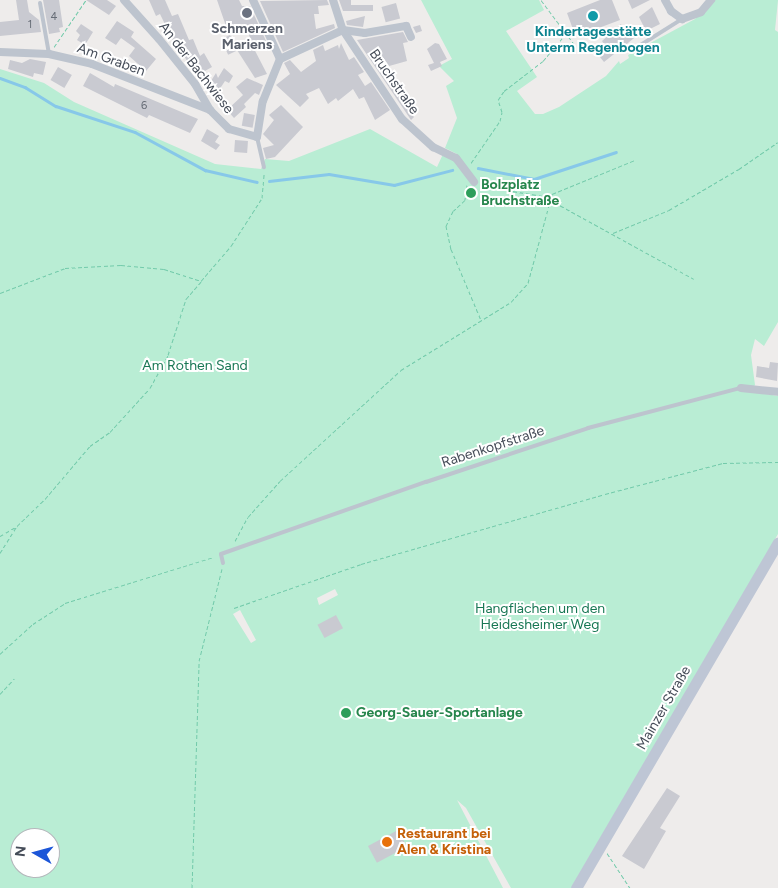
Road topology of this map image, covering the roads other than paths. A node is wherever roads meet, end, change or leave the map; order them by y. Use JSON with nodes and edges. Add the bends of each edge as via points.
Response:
{"nodes":[{"id":1,"x":124,"y":0,"type":"edge"},
{"id":2,"x":253,"y":0,"type":"edge"},
{"id":3,"x":333,"y":0,"type":"edge"},
{"id":4,"x":665,"y":0,"type":"edge"},
{"id":5,"x":711,"y":0,"type":"edge"},
{"id":6,"x":40,"y":3,"type":"dead end"},
{"id":7,"x":682,"y":19,"type":"junction"},
{"id":8,"x":343,"y":30,"type":"junction"},
{"id":9,"x":410,"y":37,"type":"dead end"},
{"id":10,"x":639,"y":46,"type":"dead end"},
{"id":11,"x":0,"y":52,"type":"edge"},
{"id":12,"x":49,"y":54,"type":"junction"},
{"id":13,"x":280,"y":59,"type":"junction"},
{"id":14,"x":210,"y":110,"type":"junction"},
{"id":15,"x":257,"y":137,"type":"junction"},
{"id":16,"x":264,"y":167,"type":"road end"},
{"id":17,"x":469,"y":178,"type":"road end"},
{"id":18,"x":741,"y":388,"type":"joint"},
{"id":19,"x":778,"y":392,"type":"edge"},
{"id":20,"x":778,"y":543,"type":"edge"},
{"id":21,"x":224,"y":563,"type":"road end"},
{"id":22,"x":576,"y":888,"type":"edge"}],
"edges":[{"from":1,"to":14,"type":"street","name":"An der Bachwiese","via":[[195,84]]},
{"from":2,"to":13,"type":"street"},
{"from":3,"to":8,"type":"street","name":"Bruchstraße"},
{"from":4,"to":7,"type":"street","via":[[671,11]]},
{"from":5,"to":7,"type":"street","via":[[701,12]]},
{"from":6,"to":12,"type":"lane"},
{"from":7,"to":10,"type":"lane"},
{"from":8,"to":9,"type":"street","name":"Bruchstraße","via":[[365,33],[406,26]]},
{"from":8,"to":13,"type":"street"},
{"from":8,"to":17,"type":"street","name":"Bruchstraße","via":[[402,119],[433,147],[456,158]]},
{"from":11,"to":12,"type":"street","name":"Am Graben"},
{"from":12,"to":14,"type":"street","name":"Am Graben","via":[[92,64]]},
{"from":13,"to":15,"type":"street","via":[[263,101]]},
{"from":14,"to":15,"type":"street","name":"An der Bachwiese","via":[[232,132]]},
{"from":15,"to":16,"type":"lane"},
{"from":18,"to":19,"type":"street","name":"Rabenkopfstraße"},
{"from":18,"to":21,"type":"lane","name":"Rabenkopfstraße","via":[[588,428],[221,554]]},
{"from":20,"to":22,"type":"main road","name":"Mainzer Straße"}]}
